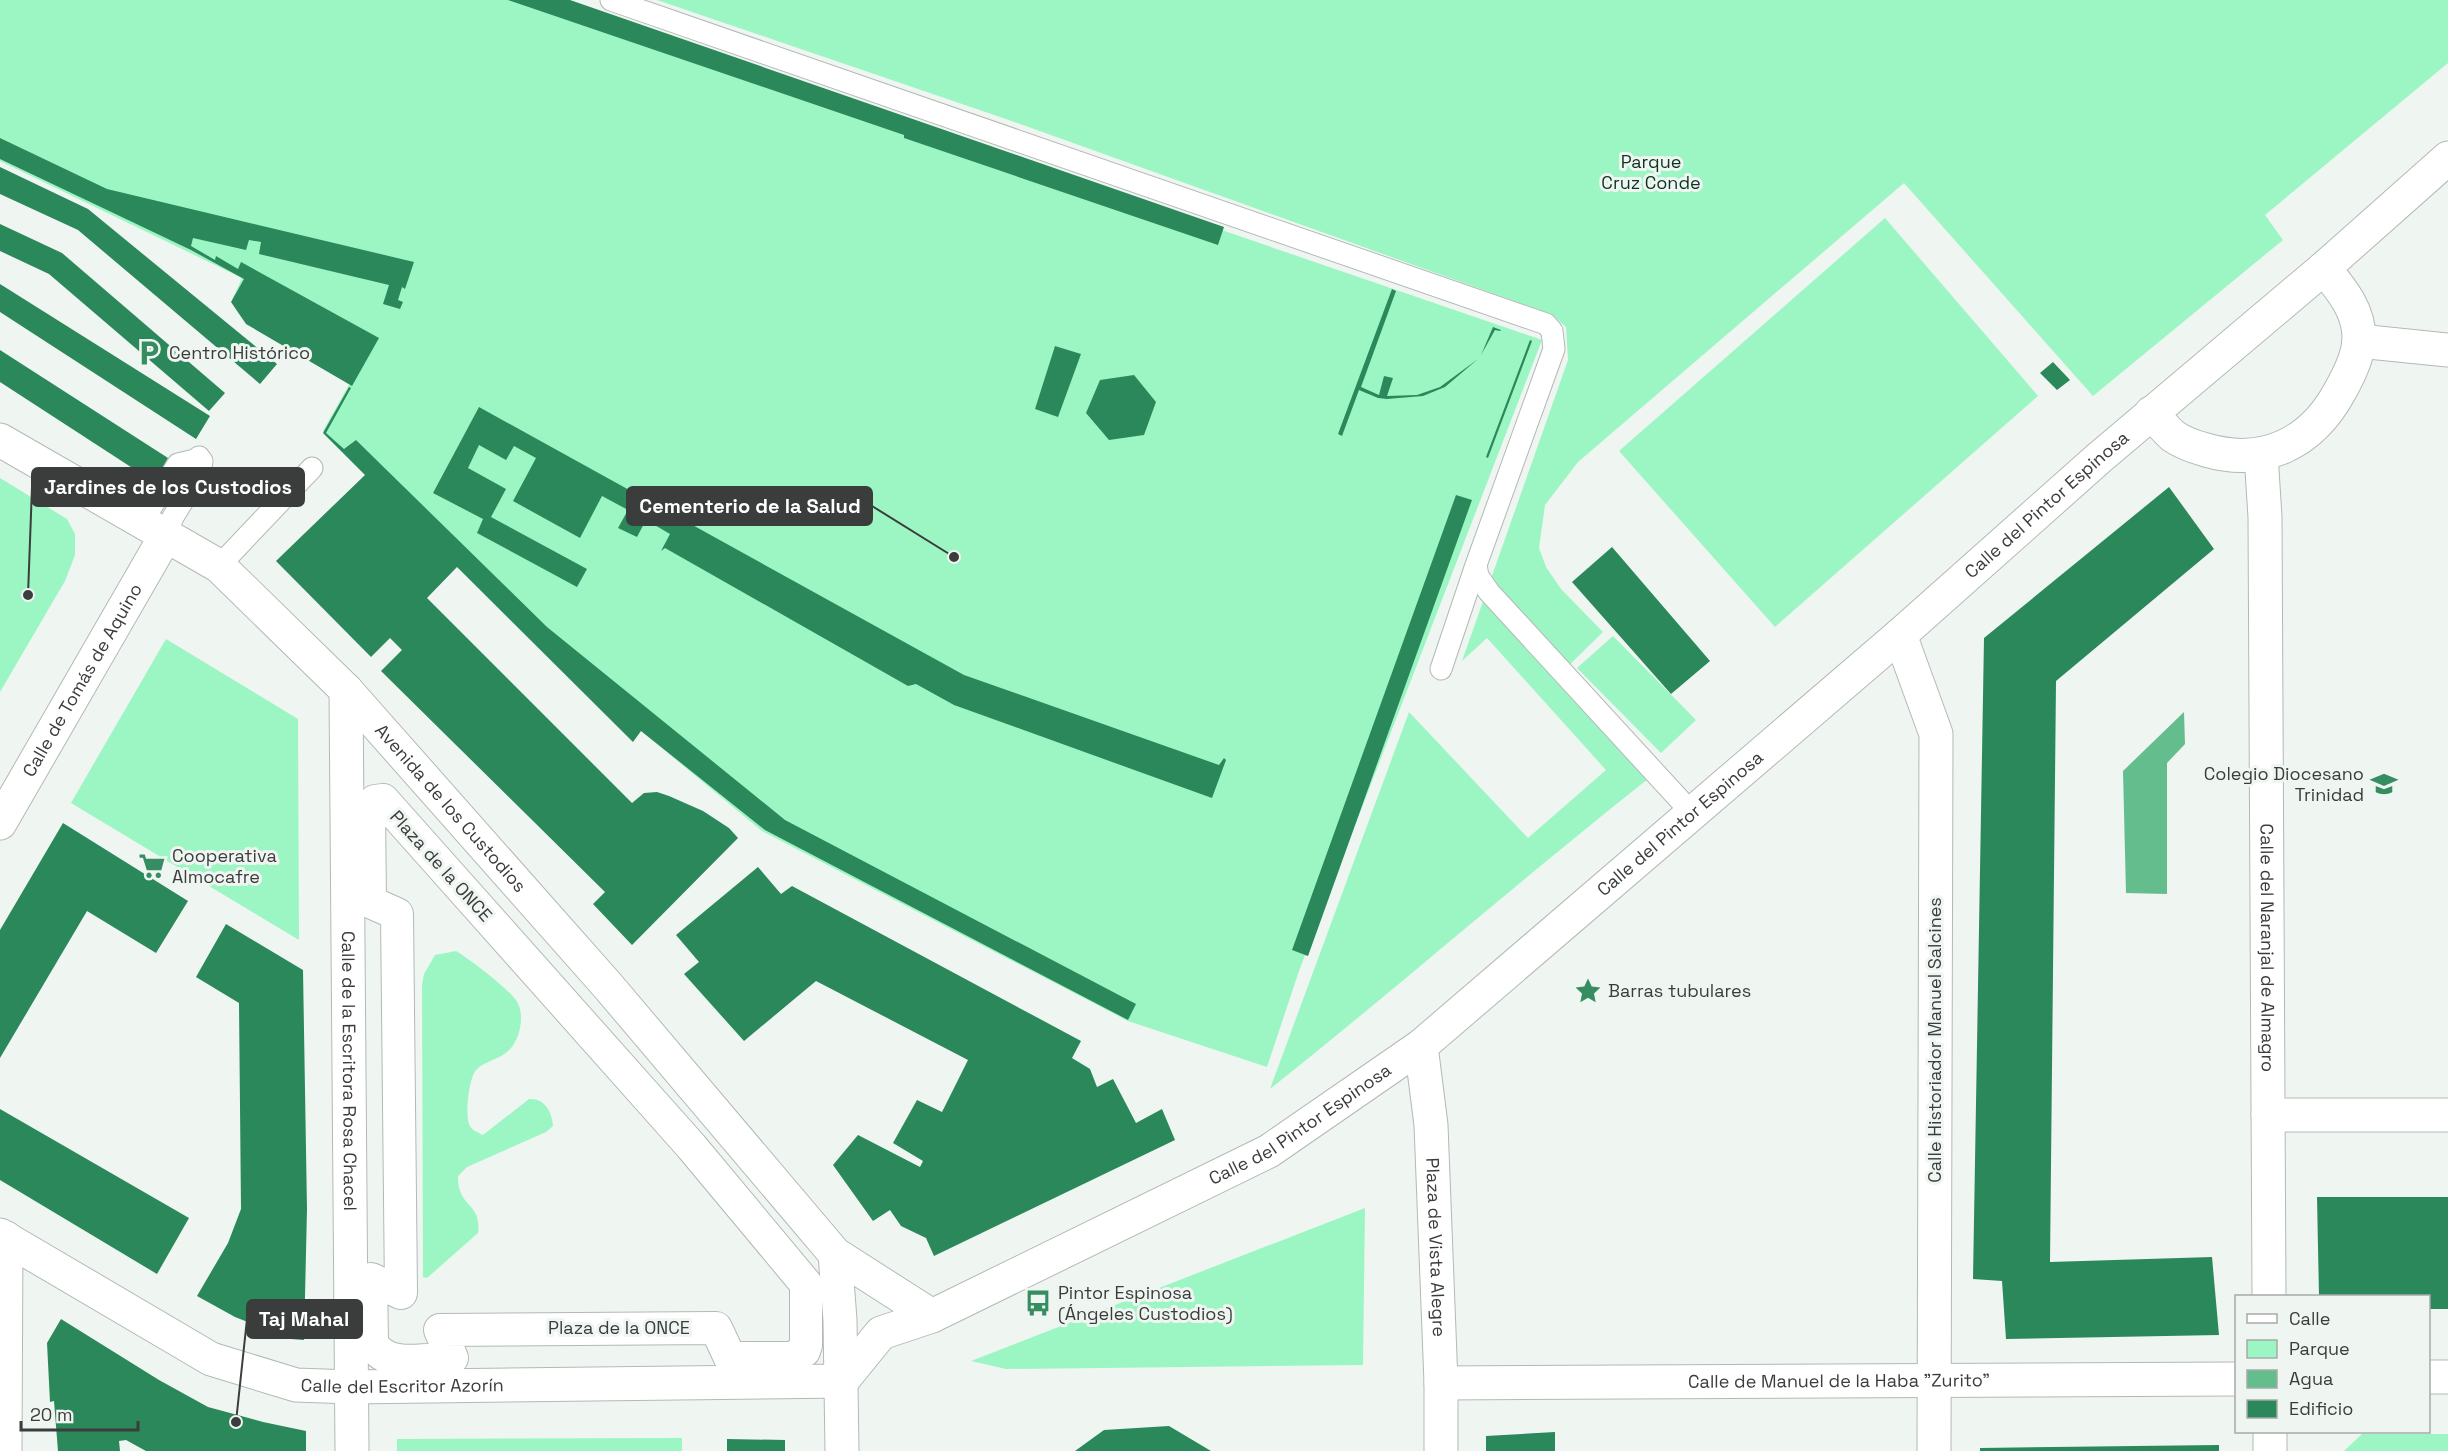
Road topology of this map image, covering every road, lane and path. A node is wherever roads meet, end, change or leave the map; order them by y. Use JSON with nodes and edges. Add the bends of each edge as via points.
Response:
{"nodes":[{"id":1,"x":611,"y":0,"type":"edge"},
{"id":2,"x":2448,"y":158,"type":"edge"},
{"id":3,"x":2324,"y":268,"type":"junction"},
{"id":4,"x":2359,"y":341,"type":"junction"},
{"id":5,"x":2448,"y":350,"type":"edge"},
{"id":6,"x":2151,"y":413,"type":"junction"},
{"id":7,"x":0,"y":440,"type":"edge"},
{"id":8,"x":2261,"y":454,"type":"junction"},
{"id":9,"x":312,"y":468,"type":"dead end"},
{"id":10,"x":154,"y":530,"type":"junction"},
{"id":11,"x":1476,"y":565,"type":"junction"},
{"id":12,"x":219,"y":566,"type":"junction"},
{"id":13,"x":1900,"y":635,"type":"junction"},
{"id":14,"x":1442,"y":669,"type":"dead end"},
{"id":15,"x":346,"y":690,"type":"junction"},
{"id":16,"x":383,"y":800,"type":"joint"},
{"id":17,"x":1691,"y":812,"type":"junction"},
{"id":18,"x":0,"y":823,"type":"edge"},
{"id":19,"x":1420,"y":1046,"type":"junction"},
{"id":20,"x":2268,"y":1115,"type":"junction"},
{"id":21,"x":2448,"y":1115,"type":"edge"},
{"id":22,"x":3,"y":1237,"type":"edge"},
{"id":23,"x":835,"y":1254,"type":"junction"},
{"id":24,"x":2269,"y":1295,"type":"edge"},
{"id":25,"x":932,"y":1316,"type":"junction"},
{"id":26,"x":2430,"y":1377,"type":"edge"},
{"id":27,"x":2448,"y":1377,"type":"edge"},
{"id":28,"x":2235,"y":1379,"type":"edge"},
{"id":29,"x":1935,"y":1380,"type":"junction"},
{"id":30,"x":842,"y":1381,"type":"junction"},
{"id":31,"x":1441,"y":1383,"type":"junction"},
{"id":32,"x":351,"y":1387,"type":"junction"},
{"id":33,"x":2270,"y":1433,"type":"edge"},
{"id":34,"x":5,"y":1451,"type":"edge"},
{"id":35,"x":352,"y":1451,"type":"edge"},
{"id":36,"x":842,"y":1451,"type":"edge"},
{"id":37,"x":1441,"y":1451,"type":"edge"},
{"id":38,"x":1934,"y":1451,"type":"edge"},
{"id":39,"x":2270,"y":1451,"type":"edge"}],
"edges":[{"from":1,"to":11,"type":"lane","via":[[1546,324],[1555,340],[1554,349]]},
{"from":2,"to":3,"type":"street","name":"Calle del Pintor Espinosa"},
{"from":3,"to":4,"type":"street","via":[[2351,305]]},
{"from":3,"to":6,"type":"street","name":"Calle del Pintor Espinosa"},
{"from":4,"to":5,"type":"street"},
{"from":4,"to":8,"type":"street","via":[[2346,379],[2318,423],[2278,450]]},
{"from":6,"to":8,"type":"street","via":[[2174,436],[2193,446],[2217,453]]},
{"from":6,"to":13,"type":"street","name":"Calle del Pintor Espinosa"},
{"from":7,"to":10,"type":"street","name":"Avenida de los Custodios"},
{"from":8,"to":20,"type":"street","name":"Calle del Naranjal de Almagro","via":[[2265,529]]},
{"from":9,"to":12,"type":"lane"},
{"from":10,"to":12,"type":"street","name":"Avenida de los Custodios"},
{"from":10,"to":18,"type":"street","name":"Calle de Tomás de Aquino"},
{"from":11,"to":14,"type":"lane"},
{"from":11,"to":17,"type":"lane","via":[[1488,592]]},
{"from":12,"to":15,"type":"street","name":"Avenida de los Custodios"},
{"from":13,"to":17,"type":"street","name":"Calle del Pintor Espinosa"},
{"from":13,"to":29,"type":"street","name":"Calle Historiador Manuel Salcines","via":[[1936,734]]},
{"from":15,"to":23,"type":"street","name":"Avenida de los Custodios","via":[[608,986]]},
{"from":15,"to":32,"type":"street","name":"Calle de la Escritora Rosa Chacel"},
{"from":16,"to":16,"type":"street","name":"Plaza de la ONCE","via":[[375,801],[369,809],[370,902],[397,914],[401,1293],[371,1279],[375,1349],[391,1360],[452,1358],[440,1330],[716,1328],[730,1358],[798,1356],[806,1345],[806,1284],[648,1096]]},
{"from":17,"to":19,"type":"street","name":"Calle del Pintor Espinosa"},
{"from":19,"to":25,"type":"street","name":"Calle del Pintor Espinosa","via":[[1269,1150]]},
{"from":19,"to":31,"type":"street","name":"Plaza de Vista Alegre","via":[[1431,1125]]},
{"from":20,"to":21,"type":"street"},
{"from":20,"to":24,"type":"street","name":"Calle del Naranjal de Almagro"},
{"from":22,"to":32,"type":"street","name":"Calle del Escritor Azorín","via":[[212,1359],[296,1385]]},
{"from":22,"to":34,"type":"street"},
{"from":23,"to":25,"type":"street","name":"Avenida de los Custodios"},
{"from":23,"to":30,"type":"street"},
{"from":25,"to":30,"type":"street","name":"Calle del Pintor Espinosa","via":[[881,1333]]},
{"from":26,"to":27,"type":"street"},
{"from":28,"to":29,"type":"street","name":"Calle de Manuel de la Haba \"Zurito\""},
{"from":29,"to":31,"type":"street","name":"Calle de Manuel de la Haba \"Zurito\""},
{"from":29,"to":38,"type":"street","name":"Calle Historiador Manuel Salcines"},
{"from":30,"to":32,"type":"street","name":"Calle del Escritor Azorín"},
{"from":30,"to":36,"type":"street"},
{"from":31,"to":37,"type":"street","name":"Plaza de Vista Alegre"},
{"from":32,"to":35,"type":"street","name":"Calle de la Escritora Rosa Chacel"},
{"from":33,"to":39,"type":"street"}]}
